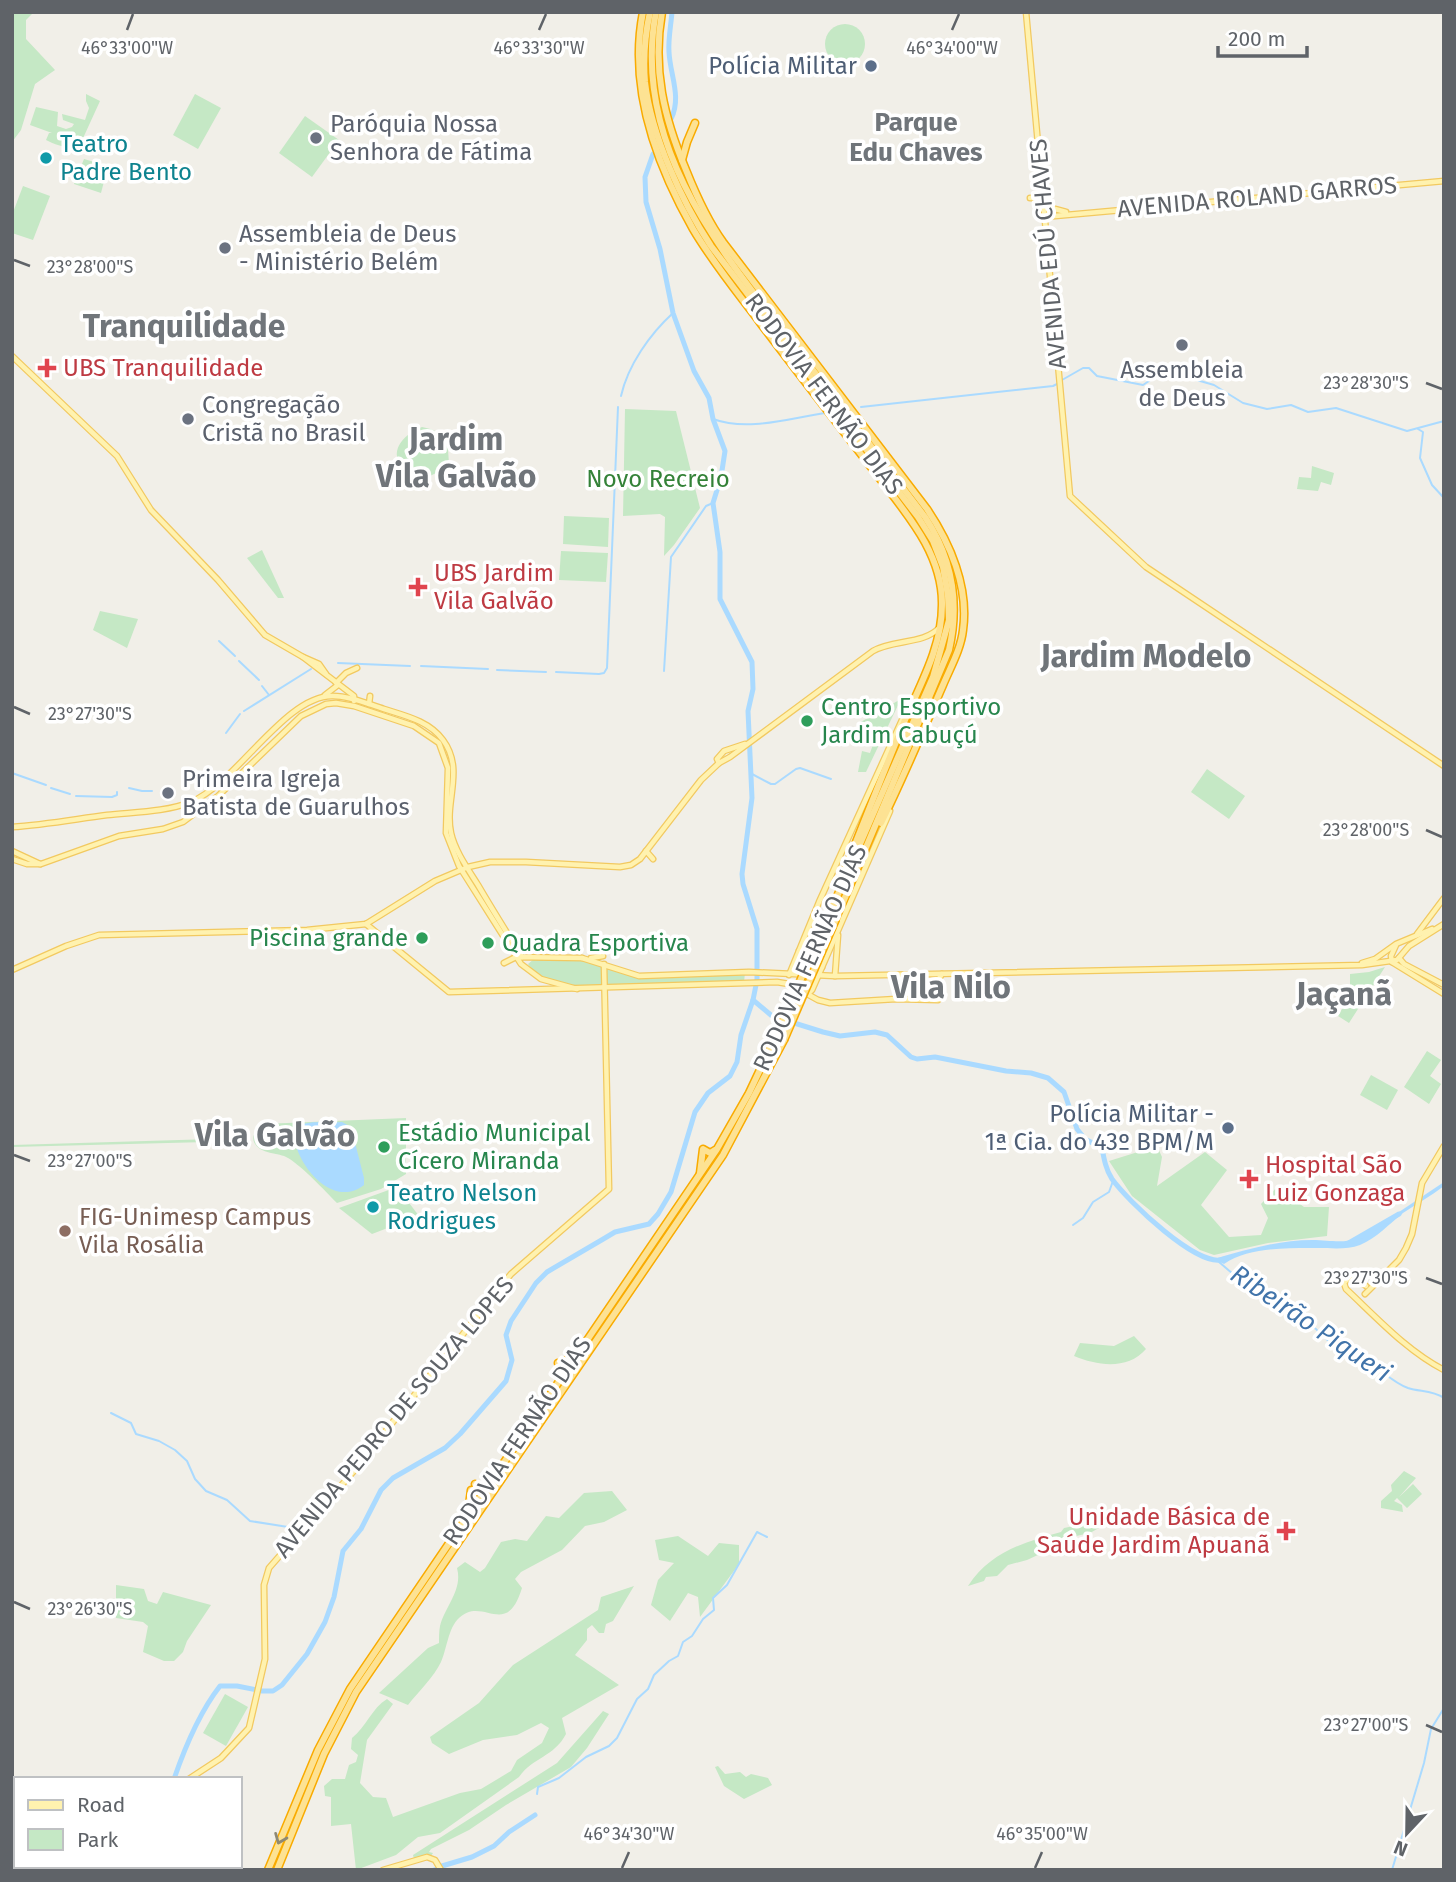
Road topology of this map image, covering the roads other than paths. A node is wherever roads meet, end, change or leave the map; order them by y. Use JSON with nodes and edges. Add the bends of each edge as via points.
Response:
{"nodes":[{"id":1,"x":643,"y":12,"type":"edge"},
{"id":2,"x":650,"y":12,"type":"edge"},
{"id":3,"x":656,"y":12,"type":"edge"},
{"id":4,"x":662,"y":12,"type":"edge"},
{"id":5,"x":1026,"y":12,"type":"edge"},
{"id":6,"x":695,"y":123,"type":"dead end"},
{"id":7,"x":682,"y":162,"type":"junction"},
{"id":8,"x":1444,"y":181,"type":"edge"},
{"id":9,"x":1042,"y":192,"type":"junction"},
{"id":10,"x":1030,"y":198,"type":"dead end"},
{"id":11,"x":1044,"y":211,"type":"junction"},
{"id":12,"x":1070,"y":214,"type":"junction"},
{"id":13,"x":12,"y":356,"type":"edge"},
{"id":14,"x":940,"y":626,"type":"junction"},
{"id":15,"x":924,"y":637,"type":"junction"},
{"id":16,"x":934,"y":650,"type":"junction"},
{"id":17,"x":357,"y":668,"type":"dead end"},
{"id":18,"x":337,"y":684,"type":"junction"},
{"id":19,"x":323,"y":696,"type":"junction"},
{"id":20,"x":370,"y":696,"type":"dead end"},
{"id":21,"x":354,"y":700,"type":"junction"},
{"id":22,"x":369,"y":704,"type":"junction"},
{"id":23,"x":912,"y":705,"type":"junction"},
{"id":24,"x":920,"y":738,"type":"junction"},
{"id":25,"x":746,"y":743,"type":"junction"},
{"id":26,"x":732,"y":747,"type":"junction"},
{"id":27,"x":730,"y":757,"type":"junction"},
{"id":28,"x":719,"y":763,"type":"junction"},
{"id":29,"x":1444,"y":766,"type":"edge"},
{"id":30,"x":12,"y":828,"type":"edge"},
{"id":31,"x":12,"y":851,"type":"edge"},
{"id":32,"x":646,"y":851,"type":"junction"},
{"id":33,"x":12,"y":859,"type":"edge"},
{"id":34,"x":653,"y":859,"type":"dead end"},
{"id":35,"x":41,"y":864,"type":"junction"},
{"id":36,"x":859,"y":864,"type":"junction"},
{"id":37,"x":468,"y":867,"type":"junction"},
{"id":38,"x":461,"y":869,"type":"junction"},
{"id":39,"x":1444,"y":898,"type":"edge"},
{"id":40,"x":831,"y":917,"type":"junction"},
{"id":41,"x":366,"y":924,"type":"junction"},
{"id":42,"x":1442,"y":925,"type":"edge"},
{"id":43,"x":838,"y":932,"type":"junction"},
{"id":44,"x":1417,"y":935,"type":"junction"},
{"id":45,"x":1402,"y":941,"type":"junction"},
{"id":46,"x":1396,"y":944,"type":"junction"},
{"id":47,"x":510,"y":948,"type":"junction"},
{"id":48,"x":1407,"y":948,"type":"junction"},
{"id":49,"x":799,"y":950,"type":"junction"},
{"id":50,"x":603,"y":956,"type":"dead end"},
{"id":51,"x":519,"y":957,"type":"junction"},
{"id":52,"x":533,"y":957,"type":"junction"},
{"id":53,"x":582,"y":958,"type":"junction"},
{"id":54,"x":1399,"y":958,"type":"junction"},
{"id":55,"x":1392,"y":962,"type":"junction"},
{"id":56,"x":604,"y":964,"type":"junction"},
{"id":57,"x":1356,"y":964,"type":"junction"},
{"id":58,"x":822,"y":967,"type":"junction"},
{"id":59,"x":12,"y":970,"type":"edge"},
{"id":60,"x":750,"y":972,"type":"junction"},
{"id":61,"x":530,"y":973,"type":"junction"},
{"id":62,"x":944,"y":973,"type":"junction"},
{"id":63,"x":703,"y":974,"type":"junction"},
{"id":64,"x":929,"y":974,"type":"junction"},
{"id":65,"x":789,"y":975,"type":"junction"},
{"id":66,"x":819,"y":976,"type":"junction"},
{"id":67,"x":835,"y":976,"type":"junction"},
{"id":68,"x":938,"y":980,"type":"junction"},
{"id":69,"x":749,"y":984,"type":"junction"},
{"id":70,"x":709,"y":985,"type":"junction"},
{"id":71,"x":1444,"y":985,"type":"edge"},
{"id":72,"x":577,"y":989,"type":"junction"},
{"id":73,"x":604,"y":989,"type":"junction"},
{"id":74,"x":1444,"y":994,"type":"edge"},
{"id":75,"x":807,"y":995,"type":"junction"},
{"id":76,"x":1444,"y":1146,"type":"edge"},
{"id":77,"x":717,"y":1149,"type":"junction"},
{"id":78,"x":700,"y":1176,"type":"junction"},
{"id":79,"x":1379,"y":1280,"type":"junction"},
{"id":80,"x":1366,"y":1286,"type":"junction"},
{"id":81,"x":1352,"y":1295,"type":"junction"},
{"id":82,"x":1365,"y":1295,"type":"junction"},
{"id":83,"x":1365,"y":1306,"type":"junction"},
{"id":84,"x":576,"y":1353,"type":"junction"},
{"id":85,"x":558,"y":1363,"type":"dead end"},
{"id":86,"x":1444,"y":1370,"type":"edge"},
{"id":87,"x":487,"y":1486,"type":"junction"},
{"id":88,"x":468,"y":1514,"type":"junction"},
{"id":89,"x":192,"y":1777,"type":"edge"},
{"id":90,"x":269,"y":1867,"type":"edge"},
{"id":91,"x":277,"y":1870,"type":"edge"},
{"id":92,"x":383,"y":1870,"type":"edge"},
{"id":93,"x":441,"y":1870,"type":"edge"}],
"edges":[{"from":1,"to":14,"type":"highway","via":[[642,96],[652,136],[678,201],[716,263],[929,548],[942,597]]},
{"from":2,"to":40,"type":"highway","name":"RODOVIA FERNÃO DIAS","via":[[645,84],[655,126],[685,199],[711,246],[918,517],[938,552],[947,581],[948,620],[933,677]]},
{"from":3,"to":36,"type":"highway","name":"RODOVIA FERNÃO DIAS","via":[[650,69],[658,116],[700,216],[739,275],[925,517],[951,574],[955,610],[949,650]]},
{"from":4,"to":7,"type":"highway","via":[[659,85]]},
{"from":5,"to":9,"type":"main road","name":"AVENIDA EDÚ CHAVES"},
{"from":6,"to":7,"type":"highway"},
{"from":7,"to":24,"type":"highway","via":[[719,236],[927,509],[949,547],[960,583],[963,631]]},
{"from":8,"to":12,"type":"main road","name":"AVENIDA ROLAND GARROS"},
{"from":9,"to":10,"type":"main road"},
{"from":9,"to":11,"type":"main road","name":"AVENIDA EDÚ CHAVES"},
{"from":11,"to":12,"type":"main road","name":"AVENIDA ROLAND GARROS"},
{"from":11,"to":12,"type":"main road","name":"AVENIDA ROLAND GARROS"},
{"from":11,"to":29,"type":"main road","name":"AVENIDA EDÚ CHAVES","via":[[1070,496],[1146,567]]},
{"from":13,"to":18,"type":"main road","via":[[117,456],[146,504],[249,616]]},
{"from":14,"to":15,"type":"main road"},
{"from":14,"to":16,"type":"highway"},
{"from":15,"to":16,"type":"main road","via":[[934,641]]},
{"from":15,"to":25,"type":"main road","via":[[881,646]]},
{"from":16,"to":23,"type":"highway"},
{"from":17,"to":18,"type":"main road"},
{"from":18,"to":19,"type":"main road"},
{"from":18,"to":21,"type":"main road"},
{"from":19,"to":21,"type":"main road"},
{"from":19,"to":30,"type":"main road","via":[[296,710],[192,801]]},
{"from":20,"to":22,"type":"main road"},
{"from":21,"to":22,"type":"main road"},
{"from":21,"to":35,"type":"main road","via":[[326,704],[301,716],[218,796],[183,822],[119,836]]},
{"from":21,"to":38,"type":"main road","via":[[414,726],[439,743],[448,768],[446,833]]},
{"from":22,"to":37,"type":"main road","via":[[424,723],[443,740],[454,765],[452,834]]},
{"from":23,"to":40,"type":"highway","via":[[832,900]]},
{"from":23,"to":49,"type":"main road"},
{"from":24,"to":36,"type":"highway"},
{"from":24,"to":43,"type":"main road"},
{"from":25,"to":26,"type":"main road"},
{"from":25,"to":27,"type":"main road"},
{"from":26,"to":27,"type":"main road"},
{"from":26,"to":28,"type":"main road","via":[[719,755]]},
{"from":27,"to":28,"type":"main road"},
{"from":28,"to":32,"type":"main road"},
{"from":31,"to":35,"type":"main road"},
{"from":32,"to":34,"type":"main road"},
{"from":32,"to":37,"type":"main road","via":[[626,867],[502,861]]},
{"from":33,"to":35,"type":"main road"},
{"from":36,"to":40,"type":"highway","name":"RODOVIA FERNÃO DIAS"},
{"from":37,"to":38,"type":"main road"},
{"from":37,"to":51,"type":"main road"},
{"from":38,"to":41,"type":"main road"},
{"from":38,"to":47,"type":"main road"},
{"from":39,"to":44,"type":"main road"},
{"from":40,"to":77,"type":"highway","name":"RODOVIA FERNÃO DIAS","bridge":true,"via":[[749,1093]]},
{"from":40,"to":91,"type":"highway","name":"RODOVIA FERNÃO DIAS","bridge":true,"via":[[784,1040],[723,1155],[356,1692],[324,1754]]},
{"from":41,"to":59,"type":"main road","via":[[307,930],[99,935]]},
{"from":41,"to":72,"type":"main road","via":[[449,992]]},
{"from":42,"to":44,"type":"main road"},
{"from":42,"to":48,"type":"main road"},
{"from":43,"to":58,"type":"main road"},
{"from":43,"to":67,"type":"main road"},
{"from":44,"to":45,"type":"main road"},
{"from":44,"to":48,"type":"main road"},
{"from":45,"to":46,"type":"main road"},
{"from":45,"to":48,"type":"main road"},
{"from":46,"to":55,"type":"main road"},
{"from":46,"to":57,"type":"main road","via":[[1376,959]]},
{"from":47,"to":51,"type":"main road"},
{"from":47,"to":51,"type":"main road","via":[[505,962]]},
{"from":48,"to":54,"type":"main road"},
{"from":49,"to":58,"type":"main road","via":[[806,967]]},
{"from":49,"to":65,"type":"main road"},
{"from":50,"to":53,"type":"main road"},
{"from":51,"to":52,"type":"main road"},
{"from":51,"to":61,"type":"main road"},
{"from":52,"to":53,"type":"main road"},
{"from":52,"to":61,"type":"main road","via":[[527,964]]},
{"from":53,"to":56,"type":"main road"},
{"from":54,"to":55,"type":"main road"},
{"from":54,"to":71,"type":"main road"},
{"from":55,"to":57,"type":"main road"},
{"from":55,"to":74,"type":"main road"},
{"from":56,"to":63,"type":"main road","via":[[639,976]]},
{"from":56,"to":73,"type":"main road"},
{"from":57,"to":62,"type":"main road"},
{"from":58,"to":66,"type":"main road"},
{"from":60,"to":63,"type":"main road"},
{"from":60,"to":65,"type":"main road"},
{"from":60,"to":69,"type":"main road","via":[[745,977]]},
{"from":61,"to":72,"type":"main road"},
{"from":62,"to":64,"type":"main road"},
{"from":62,"to":68,"type":"main road"},
{"from":63,"to":70,"type":"main road"},
{"from":64,"to":67,"type":"main road"},
{"from":64,"to":68,"type":"main road"},
{"from":65,"to":66,"type":"main road"},
{"from":66,"to":67,"type":"main road"},
{"from":66,"to":75,"type":"main road"},
{"from":68,"to":75,"type":"main road","via":[[939,1000],[830,1003]]},
{"from":69,"to":70,"type":"main road"},
{"from":69,"to":75,"type":"main road","via":[[785,983]]},
{"from":70,"to":73,"type":"main road"},
{"from":72,"to":73,"type":"main road"},
{"from":73,"to":89,"type":"main road","name":"AVENIDA PEDRO DE SOUZA LOPES","via":[[609,1187],[511,1274],[354,1472],[269,1568],[264,1585],[266,1648],[249,1728],[221,1758]]},
{"from":76,"to":79,"type":"main road","via":[[1423,1180],[1406,1248]]},
{"from":77,"to":78,"type":"highway","name":"RODOVIA FERNÃO DIAS"},
{"from":77,"to":78,"type":"highway","via":[[710,1153],[703,1149]]},
{"from":78,"to":84,"type":"highway","name":"RODOVIA FERNÃO DIAS"},
{"from":79,"to":80,"type":"main road"},
{"from":79,"to":82,"type":"main road"},
{"from":80,"to":81,"type":"main road","via":[[1355,1277],[1348,1278],[1344,1286]]},
{"from":80,"to":82,"type":"main road"},
{"from":81,"to":82,"type":"main road"},
{"from":81,"to":83,"type":"main road"},
{"from":82,"to":83,"type":"main road"},
{"from":83,"to":86,"type":"main road","via":[[1417,1353]]},
{"from":84,"to":85,"type":"highway"},
{"from":84,"to":87,"type":"highway","name":"RODOVIA FERNÃO DIAS"},
{"from":87,"to":88,"type":"highway","name":"RODOVIA FERNÃO DIAS"},
{"from":87,"to":88,"type":"highway","via":[[473,1487]]},
{"from":88,"to":90,"type":"highway","name":"RODOVIA FERNÃO DIAS","one_way":true,"via":[[350,1689],[318,1750]]},
{"from":92,"to":93,"type":"main road","via":[[427,1857]]}]}
